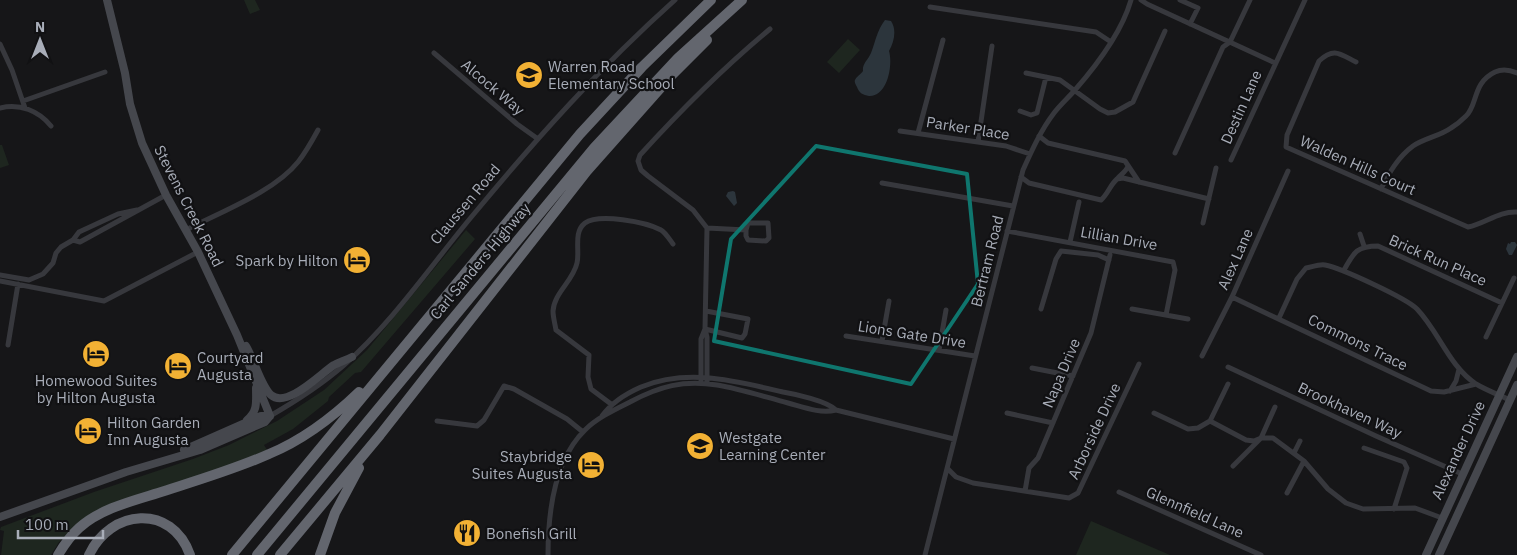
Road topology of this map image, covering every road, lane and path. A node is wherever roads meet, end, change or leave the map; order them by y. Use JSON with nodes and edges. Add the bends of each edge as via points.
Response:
{"nodes":[{"id":1,"x":107,"y":0,"type":"edge"},
{"id":2,"x":675,"y":0,"type":"edge"},
{"id":3,"x":711,"y":0,"type":"edge"},
{"id":4,"x":742,"y":0,"type":"edge"},
{"id":5,"x":746,"y":0,"type":"edge"},
{"id":6,"x":1131,"y":0,"type":"edge"},
{"id":7,"x":1141,"y":0,"type":"edge"},
{"id":8,"x":1180,"y":0,"type":"edge"},
{"id":9,"x":1250,"y":0,"type":"edge"},
{"id":10,"x":1305,"y":0,"type":"edge"},
{"id":11,"x":930,"y":7,"type":"dead end"},
{"id":12,"x":1190,"y":24,"type":"junction"},
{"id":13,"x":770,"y":29,"type":"dead end"},
{"id":14,"x":1164,"y":31,"type":"dead end"},
{"id":15,"x":942,"y":40,"type":"dead end"},
{"id":16,"x":1111,"y":42,"type":"junction"},
{"id":17,"x":1230,"y":42,"type":"junction"},
{"id":18,"x":0,"y":44,"type":"edge"},
{"id":19,"x":992,"y":46,"type":"dead end"},
{"id":20,"x":434,"y":53,"type":"dead end"},
{"id":21,"x":1356,"y":62,"type":"dead end"},
{"id":22,"x":1274,"y":64,"type":"junction"},
{"id":23,"x":105,"y":72,"type":"dead end"},
{"id":24,"x":1026,"y":73,"type":"dead end"},
{"id":25,"x":1517,"y":73,"type":"edge"},
{"id":26,"x":1046,"y":77,"type":"junction"},
{"id":27,"x":1076,"y":90,"type":"junction"},
{"id":28,"x":23,"y":101,"type":"junction"},
{"id":29,"x":0,"y":108,"type":"edge"},
{"id":30,"x":25,"y":108,"type":"junction"},
{"id":31,"x":1020,"y":111,"type":"dead end"},
{"id":32,"x":51,"y":126,"type":"dead end"},
{"id":33,"x":318,"y":130,"type":"dead end"},
{"id":34,"x":900,"y":131,"type":"dead end"},
{"id":35,"x":918,"y":133,"type":"junction"},
{"id":36,"x":1039,"y":136,"type":"junction"},
{"id":37,"x":538,"y":139,"type":"junction"},
{"id":38,"x":978,"y":142,"type":"junction"},
{"id":39,"x":1175,"y":153,"type":"dead end"},
{"id":40,"x":1030,"y":154,"type":"junction"},
{"id":41,"x":1231,"y":160,"type":"dead end"},
{"id":42,"x":1128,"y":166,"type":"junction"},
{"id":43,"x":1216,"y":168,"type":"dead end"},
{"id":44,"x":1288,"y":171,"type":"dead end"},
{"id":45,"x":1021,"y":177,"type":"junction"},
{"id":46,"x":1116,"y":179,"type":"junction"},
{"id":47,"x":1139,"y":182,"type":"junction"},
{"id":48,"x":882,"y":183,"type":"dead end"},
{"id":49,"x":1381,"y":189,"type":"junction"},
{"id":50,"x":166,"y":195,"type":"junction"},
{"id":51,"x":1208,"y":199,"type":"junction"},
{"id":52,"x":1079,"y":202,"type":"dead end"},
{"id":53,"x":1013,"y":206,"type":"junction"},
{"id":54,"x":136,"y":210,"type":"junction"},
{"id":55,"x":1517,"y":212,"type":"edge"},
{"id":56,"x":1203,"y":223,"type":"dead end"},
{"id":57,"x":707,"y":228,"type":"junction"},
{"id":58,"x":186,"y":230,"type":"junction"},
{"id":59,"x":746,"y":230,"type":"junction"},
{"id":60,"x":1007,"y":231,"type":"junction"},
{"id":61,"x":1360,"y":234,"type":"dead end"},
{"id":62,"x":73,"y":240,"type":"junction"},
{"id":63,"x":1070,"y":242,"type":"junction"},
{"id":64,"x":673,"y":244,"type":"dead end"},
{"id":65,"x":1364,"y":246,"type":"junction"},
{"id":66,"x":198,"y":252,"type":"junction"},
{"id":67,"x":1344,"y":270,"type":"junction"},
{"id":68,"x":0,"y":275,"type":"edge"},
{"id":69,"x":1514,"y":278,"type":"dead end"},
{"id":70,"x":0,"y":281,"type":"edge"},
{"id":71,"x":18,"y":284,"type":"junction"},
{"id":72,"x":1232,"y":297,"type":"junction"},
{"id":73,"x":889,"y":301,"type":"dead end"},
{"id":74,"x":1502,"y":302,"type":"junction"},
{"id":75,"x":1132,"y":308,"type":"dead end"},
{"id":76,"x":946,"y":310,"type":"dead end"},
{"id":77,"x":1041,"y":310,"type":"dead end"},
{"id":78,"x":706,"y":311,"type":"junction"},
{"id":79,"x":1166,"y":315,"type":"junction"},
{"id":80,"x":1278,"y":318,"type":"junction"},
{"id":81,"x":1188,"y":319,"type":"dead end"},
{"id":82,"x":705,"y":329,"type":"junction"},
{"id":83,"x":237,"y":335,"type":"junction"},
{"id":84,"x":846,"y":336,"type":"dead end"},
{"id":85,"x":1486,"y":338,"type":"dead end"},
{"id":86,"x":882,"y":342,"type":"junction"},
{"id":87,"x":8,"y":345,"type":"dead end"},
{"id":88,"x":939,"y":350,"type":"junction"},
{"id":89,"x":975,"y":356,"type":"junction"},
{"id":90,"x":1202,"y":356,"type":"dead end"},
{"id":91,"x":352,"y":357,"type":"junction"},
{"id":92,"x":396,"y":357,"type":"junction"},
{"id":93,"x":1517,"y":357,"type":"edge"},
{"id":94,"x":1139,"y":364,"type":"dead end"},
{"id":95,"x":1228,"y":367,"type":"dead end"},
{"id":96,"x":1032,"y":368,"type":"dead end"},
{"id":97,"x":1460,"y":369,"type":"junction"},
{"id":98,"x":1073,"y":376,"type":"junction"},
{"id":99,"x":704,"y":377,"type":"junction"},
{"id":100,"x":256,"y":381,"type":"junction"},
{"id":101,"x":704,"y":384,"type":"junction"},
{"id":102,"x":1228,"y":384,"type":"dead end"},
{"id":103,"x":1476,"y":384,"type":"junction"},
{"id":104,"x":1517,"y":385,"type":"edge"},
{"id":105,"x":1450,"y":391,"type":"junction"},
{"id":106,"x":1499,"y":394,"type":"junction"},
{"id":107,"x":1510,"y":400,"type":"junction"},
{"id":108,"x":611,"y":404,"type":"junction"},
{"id":109,"x":1275,"y":407,"type":"dead end"},
{"id":110,"x":836,"y":410,"type":"junction"},
{"id":111,"x":1007,"y":413,"type":"dead end"},
{"id":112,"x":1154,"y":413,"type":"dead end"},
{"id":113,"x":270,"y":416,"type":"junction"},
{"id":114,"x":600,"y":418,"type":"junction"},
{"id":115,"x":437,"y":421,"type":"dead end"},
{"id":116,"x":1210,"y":421,"type":"junction"},
{"id":117,"x":1053,"y":423,"type":"junction"},
{"id":118,"x":242,"y":424,"type":"junction"},
{"id":119,"x":583,"y":432,"type":"junction"},
{"id":120,"x":380,"y":435,"type":"junction"},
{"id":121,"x":1260,"y":438,"type":"junction"},
{"id":122,"x":954,"y":440,"type":"junction"},
{"id":123,"x":1300,"y":441,"type":"dead end"},
{"id":124,"x":1364,"y":448,"type":"dead end"},
{"id":125,"x":1294,"y":453,"type":"junction"},
{"id":126,"x":170,"y":458,"type":"junction"},
{"id":127,"x":1304,"y":461,"type":"junction"},
{"id":128,"x":1233,"y":466,"type":"dead end"},
{"id":129,"x":948,"y":469,"type":"junction"},
{"id":130,"x":1462,"y":474,"type":"junction"},
{"id":131,"x":1025,"y":490,"type":"junction"},
{"id":132,"x":1119,"y":492,"type":"dead end"},
{"id":133,"x":1287,"y":493,"type":"dead end"},
{"id":134,"x":1394,"y":509,"type":"junction"},
{"id":135,"x":0,"y":517,"type":"edge"},
{"id":136,"x":1442,"y":518,"type":"junction"},
{"id":137,"x":58,"y":555,"type":"edge"},
{"id":138,"x":89,"y":555,"type":"edge"},
{"id":139,"x":190,"y":555,"type":"edge"},
{"id":140,"x":232,"y":555,"type":"edge"},
{"id":141,"x":258,"y":555,"type":"edge"},
{"id":142,"x":280,"y":555,"type":"edge"},
{"id":143,"x":320,"y":555,"type":"edge"},
{"id":144,"x":548,"y":555,"type":"edge"},
{"id":145,"x":925,"y":555,"type":"edge"},
{"id":146,"x":1261,"y":555,"type":"edge"},
{"id":147,"x":1426,"y":555,"type":"edge"},
{"id":148,"x":1438,"y":555,"type":"edge"}],
"edges":[{"from":1,"to":50,"type":"street","name":"Stevens Creek Road","via":[[135,120]]},
{"from":2,"to":37,"type":"street","name":"Claussen Road","via":[[594,76]]},
{"from":3,"to":92,"type":"highway","name":"Carl Sanders Highway","via":[[580,134]]},
{"from":4,"to":141,"type":"highway","name":"Carl Sanders Highway","via":[[664,73],[594,148]]},
{"from":5,"to":120,"type":"highway","via":[[673,74],[587,171]]},
{"from":6,"to":16,"type":"street","name":"Bertram Road"},
{"from":7,"to":12,"type":"street"},
{"from":8,"to":12,"type":"street","via":[[1198,8]]},
{"from":9,"to":17,"type":"street"},
{"from":10,"to":22,"type":"street","name":"Destin Lane"},
{"from":11,"to":16,"type":"street","via":[[1096,32]]},
{"from":12,"to":17,"type":"street"},
{"from":13,"to":57,"type":"street","via":[[708,84],[640,155],[638,161],[641,170],[693,210]]},
{"from":14,"to":27,"type":"street","via":[[1133,102],[1127,107],[1108,113]]},
{"from":15,"to":35,"type":"street"},
{"from":16,"to":27,"type":"street","name":"Bertram Road"},
{"from":17,"to":22,"type":"street"},
{"from":17,"to":39,"type":"street","via":[[1223,47]]},
{"from":18,"to":28,"type":"street"},
{"from":19,"to":38,"type":"street"},
{"from":20,"to":37,"type":"street","name":"Alcock Way"},
{"from":21,"to":49,"type":"street","name":"Walden Hills Court","via":[[1333,52],[1319,61],[1287,135],[1286,147]]},
{"from":22,"to":41,"type":"street","name":"Destin Lane"},
{"from":23,"to":28,"type":"street"},
{"from":24,"to":26,"type":"street"},
{"from":25,"to":49,"type":"street","via":[[1509,70],[1495,72],[1483,81],[1468,114],[1451,129],[1412,147],[1391,170]]},
{"from":26,"to":27,"type":"street","via":[[1060,80]]},
{"from":26,"to":31,"type":"street","via":[[1037,113],[1031,115]]},
{"from":27,"to":36,"type":"street","name":"Bertram Road","via":[[1054,112]]},
{"from":28,"to":30,"type":"street"},
{"from":29,"to":30,"type":"street"},
{"from":30,"to":32,"type":"street","via":[[44,118]]},
{"from":33,"to":58,"type":"street","via":[[297,163],[283,176],[264,190]]},
{"from":34,"to":35,"type":"street","name":"Parker Place"},
{"from":35,"to":38,"type":"street","name":"Parker Place"},
{"from":36,"to":40,"type":"street","name":"Bertram Road"},
{"from":36,"to":42,"type":"street","via":[[1048,143],[1125,162]]},
{"from":37,"to":91,"type":"street","name":"Claussen Road","via":[[383,325]]},
{"from":38,"to":40,"type":"street","name":"Parker Place"},
{"from":40,"to":45,"type":"street","name":"Bertram Road"},
{"from":42,"to":46,"type":"street"},
{"from":42,"to":47,"type":"street"},
{"from":43,"to":51,"type":"street"},
{"from":44,"to":72,"type":"street","name":"Alex Lane"},
{"from":45,"to":46,"type":"street","via":[[1029,183],[1101,200]]},
{"from":45,"to":53,"type":"street","name":"Bertram Road"},
{"from":46,"to":47,"type":"street"},
{"from":47,"to":51,"type":"street"},
{"from":48,"to":53,"type":"street"},
{"from":49,"to":55,"type":"street","name":"Walden Hills Court","via":[[1468,227],[1503,212]]},
{"from":50,"to":54,"type":"street"},
{"from":50,"to":58,"type":"street","name":"Stevens Creek Road"},
{"from":51,"to":56,"type":"street"},
{"from":52,"to":63,"type":"street"},
{"from":53,"to":60,"type":"street","name":"Bertram Road"},
{"from":54,"to":62,"type":"street","via":[[104,220],[79,232]]},
{"from":54,"to":62,"type":"street","via":[[80,242]]},
{"from":57,"to":59,"type":"street"},
{"from":57,"to":78,"type":"street"},
{"from":58,"to":66,"type":"street","name":"Stevens Creek Road"},
{"from":59,"to":59,"type":"street","via":[[748,222],[768,223],[769,238],[766,241],[748,240]]},
{"from":60,"to":63,"type":"street","name":"Lillian Drive"},
{"from":60,"to":89,"type":"street","name":"Bertram Road"},
{"from":61,"to":65,"type":"street"},
{"from":62,"to":68,"type":"street","via":[[61,247],[43,274],[29,280]]},
{"from":63,"to":79,"type":"street","name":"Lillian Drive","via":[[1173,262],[1175,270]]},
{"from":64,"to":108,"type":"street","via":[[662,230],[624,219],[593,219],[584,223],[578,233],[578,262],[553,310],[556,330],[589,355],[591,389]]},
{"from":65,"to":67,"type":"street","via":[[1354,254]]},
{"from":65,"to":74,"type":"street","name":"Brick Run Place","via":[[1378,246]]},
{"from":66,"to":71,"type":"street","via":[[104,300]]},
{"from":66,"to":83,"type":"street","name":"Stevens Creek Road"},
{"from":67,"to":80,"type":"street","via":[[1323,265],[1306,268]]},
{"from":67,"to":97,"type":"street","via":[[1417,309]]},
{"from":69,"to":74,"type":"street"},
{"from":70,"to":71,"type":"street"},
{"from":71,"to":87,"type":"street"},
{"from":72,"to":80,"type":"street","name":"Commons Trace"},
{"from":72,"to":90,"type":"street","name":"Alex Lane"},
{"from":73,"to":86,"type":"street"},
{"from":74,"to":85,"type":"street"},
{"from":75,"to":79,"type":"street"},
{"from":76,"to":88,"type":"street"},
{"from":77,"to":98,"type":"street","name":"Napa Drive","via":[[1061,251],[1110,258],[1091,333]]},
{"from":78,"to":82,"type":"street"},
{"from":78,"to":82,"type":"street","via":[[748,319],[742,338]]},
{"from":79,"to":81,"type":"street"},
{"from":80,"to":105,"type":"street","name":"Commons Trace","via":[[1432,391]]},
{"from":82,"to":99,"type":"street"},
{"from":83,"to":91,"type":"street","via":[[247,348],[266,388],[278,398],[289,397],[333,366]]},
{"from":83,"to":100,"type":"street","name":"Stevens Creek Road"},
{"from":84,"to":86,"type":"street","name":"Lions Gate Drive"},
{"from":86,"to":88,"type":"street","name":"Lions Gate Drive"},
{"from":88,"to":89,"type":"street","name":"Lions Gate Drive"},
{"from":89,"to":122,"type":"street","name":"Bertram Road"},
{"from":91,"to":113,"type":"street","name":"Claussen Road","via":[[306,395]]},
{"from":92,"to":137,"type":"highway","via":[[338,412],[297,440],[255,460],[97,516],[79,527]]},
{"from":92,"to":140,"type":"highway","name":"Carl Sanders Highway"},
{"from":93,"to":106,"type":"street","name":"Alexander Drive"},
{"from":94,"to":131,"type":"street","name":"Arborside Drive","via":[[1078,493],[1069,498]]},
{"from":95,"to":130,"type":"street","name":"Brookhaven Way"},
{"from":96,"to":98,"type":"street"},
{"from":97,"to":103,"type":"street"},
{"from":97,"to":105,"type":"street"},
{"from":98,"to":117,"type":"street","name":"Napa Drive"},
{"from":99,"to":101,"type":"street"},
{"from":99,"to":108,"type":"street","via":[[683,376],[652,383],[628,392]]},
{"from":99,"to":110,"type":"street","via":[[790,393],[831,405]]},
{"from":100,"to":113,"type":"street","name":"Stevens Creek Road"},
{"from":100,"to":118,"type":"street","via":[[257,403],[253,415]]},
{"from":101,"to":110,"type":"street","via":[[818,411]]},
{"from":101,"to":114,"type":"street","via":[[662,387]]},
{"from":102,"to":116,"type":"street"},
{"from":103,"to":105,"type":"street","name":"Commons Trace"},
{"from":103,"to":106,"type":"street"},
{"from":104,"to":107,"type":"street","name":"Alexander Drive"},
{"from":106,"to":107,"type":"street"},
{"from":106,"to":130,"type":"street","name":"Alexander Drive"},
{"from":107,"to":148,"type":"street","name":"Alexander Drive"},
{"from":108,"to":114,"type":"street"},
{"from":109,"to":121,"type":"street"},
{"from":110,"to":122,"type":"street"},
{"from":111,"to":117,"type":"street"},
{"from":112,"to":116,"type":"street","via":[[1188,429]]},
{"from":113,"to":118,"type":"street","name":"Claussen Road"},
{"from":113,"to":126,"type":"street","name":"Claussen Road","via":[[265,422],[200,450]]},
{"from":114,"to":119,"type":"street"},
{"from":115,"to":119,"type":"street","via":[[477,426],[504,386],[566,418]]},
{"from":116,"to":121,"type":"street","via":[[1246,440]]},
{"from":117,"to":131,"type":"street","name":"Napa Drive","via":[[1038,458],[1029,468]]},
{"from":118,"to":126,"type":"street","name":"Claussen Road"},
{"from":119,"to":144,"type":"street","via":[[567,455],[556,484],[549,517]]},
{"from":120,"to":142,"type":"highway"},
{"from":120,"to":143,"type":"highway","via":[[343,496]]},
{"from":121,"to":125,"type":"street","via":[[1272,438]]},
{"from":121,"to":128,"type":"street"},
{"from":122,"to":129,"type":"street","name":"Bertram Road"},
{"from":123,"to":125,"type":"street"},
{"from":124,"to":134,"type":"street","via":[[1404,462],[1408,468]]},
{"from":125,"to":127,"type":"street"},
{"from":126,"to":135,"type":"street"},
{"from":127,"to":133,"type":"street"},
{"from":127,"to":134,"type":"street","via":[[1328,490],[1346,503],[1363,509]]},
{"from":129,"to":131,"type":"street","name":"Arborside Drive","via":[[956,477],[973,483]]},
{"from":129,"to":145,"type":"street","name":"Bertram Road"},
{"from":130,"to":136,"type":"street","name":"Alexander Drive"},
{"from":132,"to":146,"type":"street","name":"Glennfield Lane"},
{"from":134,"to":136,"type":"street","via":[[1415,508]]},
{"from":136,"to":147,"type":"street","name":"Alexander Drive"},
{"from":138,"to":139,"type":"highway","via":[[99,538],[112,526],[143,518],[160,522],[175,531]]}]}
